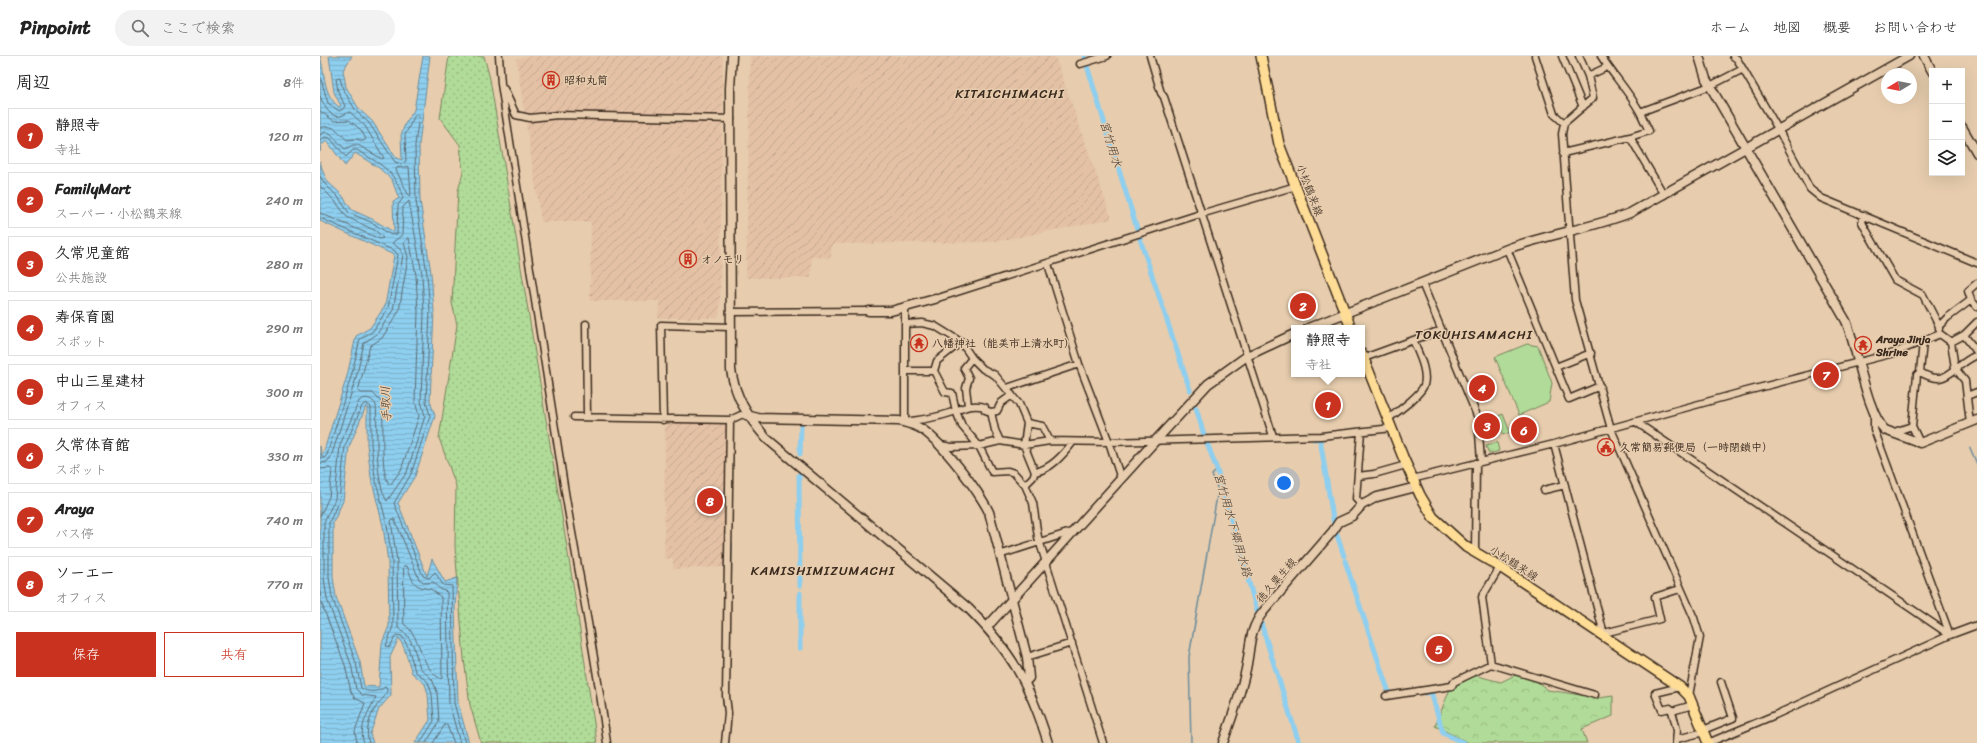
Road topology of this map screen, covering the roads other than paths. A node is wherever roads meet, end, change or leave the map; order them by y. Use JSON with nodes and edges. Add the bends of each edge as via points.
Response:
{"nodes":[{"id":1,"x":499,"y":56,"type":"edge"},
{"id":2,"x":732,"y":56,"type":"edge"},
{"id":3,"x":1107,"y":56,"type":"edge"},
{"id":4,"x":1150,"y":56,"type":"edge"},
{"id":5,"x":1261,"y":56,"type":"edge"},
{"id":6,"x":1535,"y":56,"type":"edge"},
{"id":7,"x":1562,"y":56,"type":"edge"},
{"id":8,"x":1579,"y":56,"type":"edge"},
{"id":9,"x":1602,"y":56,"type":"edge"},
{"id":10,"x":1699,"y":56,"type":"edge"},
{"id":11,"x":1733,"y":56,"type":"edge"},
{"id":12,"x":1909,"y":56,"type":"edge"},
{"id":13,"x":1924,"y":56,"type":"edge"},
{"id":14,"x":1080,"y":64,"type":"dead end"},
{"id":15,"x":1607,"y":67,"type":"junction"},
{"id":16,"x":1930,"y":68,"type":"edge"},
{"id":17,"x":1743,"y":69,"type":"junction"},
{"id":18,"x":1588,"y":76,"type":"junction"},
{"id":19,"x":501,"y":84,"type":"junction"},
{"id":20,"x":1710,"y":86,"type":"junction"},
{"id":21,"x":1583,"y":107,"type":"junction"},
{"id":22,"x":1640,"y":112,"type":"junction"},
{"id":23,"x":731,"y":119,"type":"junction"},
{"id":24,"x":1564,"y":123,"type":"junction"},
{"id":25,"x":1775,"y":131,"type":"junction"},
{"id":26,"x":1965,"y":131,"type":"edge"},
{"id":27,"x":1630,"y":137,"type":"junction"},
{"id":28,"x":1746,"y":148,"type":"junction"},
{"id":29,"x":1563,"y":153,"type":"junction"},
{"id":30,"x":1977,"y":153,"type":"edge"},
{"id":31,"x":1296,"y":186,"type":"junction"},
{"id":32,"x":1664,"y":195,"type":"junction"},
{"id":33,"x":1202,"y":215,"type":"junction"},
{"id":34,"x":1864,"y":215,"type":"junction"},
{"id":35,"x":1568,"y":232,"type":"junction"},
{"id":36,"x":1507,"y":249,"type":"junction"},
{"id":37,"x":1977,"y":263,"type":"edge"},
{"id":38,"x":1048,"y":264,"type":"junction"},
{"id":39,"x":1422,"y":282,"type":"junction"},
{"id":40,"x":1977,"y":282,"type":"edge"},
{"id":41,"x":934,"y":299,"type":"joint"},
{"id":42,"x":1971,"y":300,"type":"junction"},
{"id":43,"x":1977,"y":307,"type":"edge"},
{"id":44,"x":905,"y":308,"type":"junction"},
{"id":45,"x":869,"y":311,"type":"joint"},
{"id":46,"x":730,"y":312,"type":"junction"},
{"id":47,"x":1345,"y":313,"type":"junction"},
{"id":48,"x":1977,"y":322,"type":"edge"},
{"id":49,"x":586,"y":324,"type":"dead end"},
{"id":50,"x":906,"y":324,"type":"junction"},
{"id":51,"x":1315,"y":325,"type":"edge"},
{"id":52,"x":1350,"y":325,"type":"edge"},
{"id":53,"x":1939,"y":326,"type":"junction"},
{"id":54,"x":730,"y":327,"type":"junction"},
{"id":55,"x":1441,"y":330,"type":"junction"},
{"id":56,"x":1940,"y":334,"type":"junction"},
{"id":57,"x":1291,"y":335,"type":"edge"},
{"id":58,"x":1964,"y":335,"type":"junction"},
{"id":59,"x":1413,"y":340,"type":"junction"},
{"id":60,"x":961,"y":342,"type":"junction"},
{"id":61,"x":1923,"y":342,"type":"junction"},
{"id":62,"x":1951,"y":342,"type":"junction"},
{"id":63,"x":1977,"y":352,"type":"edge"},
{"id":64,"x":1591,"y":353,"type":"junction"},
{"id":65,"x":1365,"y":355,"type":"edge"},
{"id":66,"x":1247,"y":356,"type":"junction"},
{"id":67,"x":1977,"y":356,"type":"edge"},
{"id":68,"x":972,"y":358,"type":"junction"},
{"id":69,"x":1365,"y":361,"type":"edge"},
{"id":70,"x":1859,"y":362,"type":"junction"},
{"id":71,"x":1079,"y":364,"type":"junction"},
{"id":72,"x":1556,"y":367,"type":"junction"},
{"id":73,"x":1955,"y":368,"type":"junction"},
{"id":74,"x":905,"y":371,"type":"junction"},
{"id":75,"x":934,"y":371,"type":"junction"},
{"id":76,"x":1920,"y":372,"type":"junction"},
{"id":77,"x":1600,"y":386,"type":"junction"},
{"id":78,"x":1007,"y":388,"type":"junction"},
{"id":79,"x":1977,"y":392,"type":"edge"},
{"id":80,"x":1012,"y":395,"type":"junction"},
{"id":81,"x":1967,"y":396,"type":"junction"},
{"id":82,"x":968,"y":406,"type":"junction"},
{"id":83,"x":956,"y":411,"type":"junction"},
{"id":84,"x":991,"y":412,"type":"junction"},
{"id":85,"x":1874,"y":414,"type":"junction"},
{"id":86,"x":744,"y":415,"type":"junction"},
{"id":87,"x":574,"y":417,"type":"dead end"},
{"id":88,"x":587,"y":417,"type":"junction"},
{"id":89,"x":663,"y":420,"type":"junction"},
{"id":90,"x":730,"y":420,"type":"junction"},
{"id":91,"x":1973,"y":421,"type":"edge"},
{"id":92,"x":905,"y":422,"type":"junction"},
{"id":93,"x":1636,"y":422,"type":"junction"},
{"id":94,"x":1027,"y":423,"type":"junction"},
{"id":95,"x":1390,"y":424,"type":"junction"},
{"id":96,"x":1912,"y":426,"type":"junction"},
{"id":97,"x":1611,"y":429,"type":"junction"},
{"id":98,"x":1361,"y":432,"type":"junction"},
{"id":99,"x":1891,"y":433,"type":"junction"},
{"id":100,"x":1273,"y":436,"type":"junction"},
{"id":101,"x":1156,"y":440,"type":"junction"},
{"id":102,"x":1000,"y":441,"type":"junction"},
{"id":103,"x":1050,"y":441,"type":"junction"},
{"id":104,"x":1072,"y":442,"type":"junction"},
{"id":105,"x":1109,"y":442,"type":"junction"},
{"id":106,"x":1920,"y":443,"type":"junction"},
{"id":107,"x":1554,"y":444,"type":"junction"},
{"id":108,"x":1024,"y":445,"type":"junction"},
{"id":109,"x":941,"y":446,"type":"junction"},
{"id":110,"x":979,"y":446,"type":"junction"},
{"id":111,"x":1479,"y":463,"type":"junction"},
{"id":112,"x":1406,"y":465,"type":"junction"},
{"id":113,"x":1035,"y":472,"type":"junction"},
{"id":114,"x":1358,"y":476,"type":"junction"},
{"id":115,"x":1121,"y":479,"type":"junction"},
{"id":116,"x":1414,"y":483,"type":"junction"},
{"id":117,"x":1024,"y":484,"type":"junction"},
{"id":118,"x":1565,"y":485,"type":"junction"},
{"id":119,"x":1544,"y":490,"type":"dead end"},
{"id":120,"x":1362,"y":505,"type":"junction"},
{"id":121,"x":1074,"y":531,"type":"junction"},
{"id":122,"x":1039,"y":541,"type":"junction"},
{"id":123,"x":1475,"y":552,"type":"junction"},
{"id":124,"x":999,"y":554,"type":"junction"},
{"id":125,"x":1047,"y":562,"type":"junction"},
{"id":126,"x":1500,"y":567,"type":"junction"},
{"id":127,"x":1680,"y":589,"type":"junction"},
{"id":128,"x":1012,"y":599,"type":"junction"},
{"id":129,"x":1977,"y":625,"type":"edge"},
{"id":130,"x":987,"y":627,"type":"junction"},
{"id":131,"x":1950,"y":635,"type":"junction"},
{"id":132,"x":1605,"y":636,"type":"junction"},
{"id":133,"x":1072,"y":643,"type":"junction"},
{"id":134,"x":1027,"y":658,"type":"junction"},
{"id":135,"x":1492,"y":664,"type":"junction"},
{"id":136,"x":1026,"y":682,"type":"junction"},
{"id":137,"x":1721,"y":682,"type":"dead end"},
{"id":138,"x":1680,"y":687,"type":"junction"},
{"id":139,"x":1595,"y":695,"type":"dead end"},
{"id":140,"x":1386,"y":696,"type":"dead end"},
{"id":141,"x":1689,"y":696,"type":"junction"},
{"id":142,"x":1693,"y":705,"type":"junction"},
{"id":143,"x":1672,"y":711,"type":"junction"},
{"id":144,"x":1703,"y":731,"type":"junction"},
{"id":145,"x":1677,"y":741,"type":"edge"},
{"id":146,"x":606,"y":743,"type":"edge"},
{"id":147,"x":725,"y":743,"type":"edge"},
{"id":148,"x":1048,"y":743,"type":"edge"},
{"id":149,"x":1103,"y":743,"type":"edge"},
{"id":150,"x":1223,"y":743,"type":"edge"},
{"id":151,"x":1708,"y":743,"type":"edge"}],
"edges":[{"from":1,"to":19,"type":"street"},
{"from":2,"to":23,"type":"street"},
{"from":3,"to":14,"type":"street"},
{"from":4,"to":33,"type":"street"},
{"from":5,"to":31,"type":"main road","name":"小松鶴来線","via":[[1279,144]]},
{"from":6,"to":24,"type":"street","via":[[1554,114]]},
{"from":7,"to":21,"type":"street"},
{"from":8,"to":18,"type":"street"},
{"from":9,"to":15,"type":"street"},
{"from":10,"to":20,"type":"street","via":[[1702,70]]},
{"from":11,"to":17,"type":"street"},
{"from":12,"to":25,"type":"street"},
{"from":13,"to":16,"type":"street"},
{"from":15,"to":18,"type":"street"},
{"from":15,"to":22,"type":"street","via":[[1632,97]]},
{"from":17,"to":20,"type":"street"},
{"from":17,"to":25,"type":"street"},
{"from":18,"to":21,"type":"street","via":[[1593,98]]},
{"from":19,"to":23,"type":"street","via":[[516,115],[530,118],[558,116]]},
{"from":19,"to":146,"type":"street","via":[[553,416],[587,607]]},
{"from":20,"to":22,"type":"street"},
{"from":20,"to":28,"type":"street"},
{"from":21,"to":24,"type":"street"},
{"from":22,"to":27,"type":"street","via":[[1649,131]]},
{"from":23,"to":46,"type":"street"},
{"from":24,"to":29,"type":"street"},
{"from":25,"to":28,"type":"street"},
{"from":25,"to":34,"type":"street","via":[[1810,189],[1821,198]]},
{"from":26,"to":30,"type":"street"},
{"from":27,"to":29,"type":"street"},
{"from":27,"to":32,"type":"street"},
{"from":28,"to":32,"type":"street"},
{"from":28,"to":70,"type":"street","via":[[1846,321]]},
{"from":29,"to":35,"type":"street"},
{"from":31,"to":33,"type":"street"},
{"from":31,"to":47,"type":"main road","name":"小松鶴来線"},
{"from":32,"to":35,"type":"street","via":[[1614,220]]},
{"from":33,"to":38,"type":"street"},
{"from":33,"to":66,"type":"street"},
{"from":34,"to":37,"type":"street"},
{"from":34,"to":53,"type":"street","via":[[1862,222],[1895,280],[1923,296]]},
{"from":35,"to":36,"type":"street"},
{"from":35,"to":64,"type":"street","via":[[1575,300]]},
{"from":36,"to":39,"type":"street"},
{"from":36,"to":72,"type":"street"},
{"from":38,"to":41,"type":"street"},
{"from":38,"to":71,"type":"street"},
{"from":39,"to":47,"type":"street"},
{"from":39,"to":55,"type":"street"},
{"from":40,"to":42,"type":"street","via":[[1968,291]]},
{"from":41,"to":44,"type":"street"},
{"from":42,"to":43,"type":"street"},
{"from":42,"to":53,"type":"street"},
{"from":44,"to":45,"type":"street"},
{"from":44,"to":50,"type":"street"},
{"from":45,"to":46,"type":"street"},
{"from":46,"to":54,"type":"street"},
{"from":47,"to":51,"type":"street"},
{"from":47,"to":52,"type":"main road","name":"小松鶴来線"},
{"from":48,"to":58,"type":"street"},
{"from":49,"to":88,"type":"street"},
{"from":50,"to":60,"type":"street","via":[[922,323],[935,326]]},
{"from":50,"to":74,"type":"street"},
{"from":53,"to":56,"type":"street"},
{"from":54,"to":86,"type":"street","via":[[731,370],[734,388]]},
{"from":54,"to":89,"type":"street","via":[[661,325]]},
{"from":55,"to":59,"type":"street"},
{"from":55,"to":111,"type":"street","via":[[1478,418]]},
{"from":56,"to":61,"type":"street"},
{"from":56,"to":62,"type":"street"},
{"from":57,"to":66,"type":"street"},
{"from":58,"to":62,"type":"street"},
{"from":58,"to":63,"type":"street"},
{"from":59,"to":65,"type":"street"},
{"from":59,"to":95,"type":"street","via":[[1424,368],[1424,386]]},
{"from":60,"to":68,"type":"street"},
{"from":60,"to":75,"type":"street","via":[[937,361]]},
{"from":61,"to":70,"type":"street"},
{"from":61,"to":76,"type":"street"},
{"from":62,"to":73,"type":"street"},
{"from":64,"to":72,"type":"street"},
{"from":64,"to":77,"type":"street"},
{"from":66,"to":100,"type":"street"},
{"from":66,"to":101,"type":"street","via":[[1208,384]]},
{"from":67,"to":73,"type":"street"},
{"from":68,"to":78,"type":"street","via":[[983,369],[995,375]]},
{"from":68,"to":82,"type":"street","via":[[964,368],[969,378],[966,388]]},
{"from":69,"to":95,"type":"main road","name":"小松鶴来線"},
{"from":70,"to":85,"type":"street"},
{"from":70,"to":93,"type":"street"},
{"from":71,"to":78,"type":"street"},
{"from":71,"to":105,"type":"street"},
{"from":72,"to":77,"type":"street","via":[[1570,399]]},
{"from":73,"to":76,"type":"street","via":[[1944,378],[1932,378]]},
{"from":73,"to":81,"type":"street","via":[[1965,381]]},
{"from":74,"to":75,"type":"street"},
{"from":74,"to":92,"type":"street"},
{"from":75,"to":83,"type":"street","via":[[945,392],[952,393]]},
{"from":76,"to":96,"type":"street","via":[[1917,375]]},
{"from":77,"to":97,"type":"street"},
{"from":78,"to":80,"type":"street"},
{"from":79,"to":81,"type":"street"},
{"from":80,"to":84,"type":"street","via":[[1001,403],[997,411]]},
{"from":80,"to":94,"type":"street"},
{"from":81,"to":91,"type":"street"},
{"from":82,"to":83,"type":"street"},
{"from":82,"to":84,"type":"street","via":[[975,404]]},
{"from":83,"to":92,"type":"street"},
{"from":83,"to":110,"type":"street","via":[[962,426]]},
{"from":84,"to":102,"type":"street"},
{"from":85,"to":99,"type":"street","via":[[1880,426]]},
{"from":85,"to":131,"type":"street","via":[[1874,429]]},
{"from":86,"to":90,"type":"street"},
{"from":86,"to":92,"type":"street","via":[[758,418],[886,419]]},
{"from":86,"to":130,"type":"street","via":[[766,438],[968,608]]},
{"from":87,"to":88,"type":"street"},
{"from":88,"to":89,"type":"street"},
{"from":89,"to":90,"type":"street"},
{"from":90,"to":147,"type":"street","via":[[726,696],[728,713]]},
{"from":91,"to":106,"type":"street"},
{"from":92,"to":109,"type":"street","via":[[924,431]]},
{"from":93,"to":97,"type":"street"},
{"from":93,"to":131,"type":"street"},
{"from":94,"to":103,"type":"street","via":[[1042,426]]},
{"from":94,"to":108,"type":"street"},
{"from":95,"to":98,"type":"street"},
{"from":95,"to":112,"type":"main road","name":"小松鶴来線"},
{"from":96,"to":99,"type":"street"},
{"from":96,"to":106,"type":"street"},
{"from":97,"to":107,"type":"street"},
{"from":97,"to":127,"type":"street"},
{"from":98,"to":100,"type":"street","via":[[1322,436]]},
{"from":98,"to":114,"type":"street"},
{"from":99,"to":106,"type":"street"},
{"from":100,"to":101,"type":"street"},
{"from":101,"to":105,"type":"street"},
{"from":101,"to":115,"type":"street"},
{"from":102,"to":108,"type":"street"},
{"from":102,"to":110,"type":"street"},
{"from":103,"to":104,"type":"street"},
{"from":103,"to":108,"type":"street"},
{"from":104,"to":105,"type":"street"},
{"from":104,"to":113,"type":"street","via":[[1061,457],[1043,471]]},
{"from":105,"to":115,"type":"street"},
{"from":107,"to":111,"type":"street"},
{"from":107,"to":118,"type":"street"},
{"from":108,"to":113,"type":"street"},
{"from":109,"to":110,"type":"street"},
{"from":109,"to":124,"type":"street","via":[[984,502],[989,512]]},
{"from":110,"to":117,"type":"street","via":[[992,472],[1014,473]]},
{"from":111,"to":116,"type":"street"},
{"from":111,"to":123,"type":"street"},
{"from":112,"to":114,"type":"street"},
{"from":112,"to":116,"type":"main road","name":"小松鶴来線"},
{"from":113,"to":117,"type":"street"},
{"from":114,"to":120,"type":"street","via":[[1356,499]]},
{"from":115,"to":121,"type":"street"},
{"from":116,"to":120,"type":"street","name":"徳久粟生線"},
{"from":116,"to":123,"type":"main road","name":"小松鶴来線","via":[[1434,517],[1466,547]]},
{"from":117,"to":122,"type":"street","via":[[1033,503]]},
{"from":118,"to":119,"type":"street"},
{"from":118,"to":132,"type":"street"},
{"from":120,"to":150,"type":"street","name":"徳久粟生線","via":[[1352,516],[1339,522],[1257,619],[1249,640],[1242,683]]},
{"from":121,"to":122,"type":"street"},
{"from":121,"to":125,"type":"street"},
{"from":122,"to":124,"type":"street"},
{"from":122,"to":125,"type":"street"},
{"from":123,"to":126,"type":"main road","name":"小松鶴来線"},
{"from":124,"to":128,"type":"street"},
{"from":125,"to":128,"type":"street"},
{"from":125,"to":133,"type":"street"},
{"from":126,"to":132,"type":"main road","name":"小松鶴来線"},
{"from":126,"to":135,"type":"street","via":[[1482,597]]},
{"from":127,"to":132,"type":"street","via":[[1655,597],[1660,619]]},
{"from":127,"to":141,"type":"street","via":[[1700,637]]},
{"from":128,"to":130,"type":"street"},
{"from":128,"to":134,"type":"street"},
{"from":129,"to":131,"type":"street"},
{"from":130,"to":136,"type":"street"},
{"from":131,"to":151,"type":"street"},
{"from":132,"to":138,"type":"main road","name":"小松鶴来線"},
{"from":133,"to":134,"type":"street"},
{"from":133,"to":149,"type":"street"},
{"from":134,"to":136,"type":"street","via":[[1029,678]]},
{"from":135,"to":139,"type":"street"},
{"from":135,"to":140,"type":"street","via":[[1454,682],[1452,686]]},
{"from":136,"to":148,"type":"street"},
{"from":137,"to":144,"type":"street","via":[[1733,718]]},
{"from":138,"to":141,"type":"main road","name":"小松鶴来線"},
{"from":138,"to":143,"type":"street","via":[[1655,693],[1662,710],[1670,708]]},
{"from":141,"to":142,"type":"main road","name":"小松鶴来線"},
{"from":142,"to":143,"type":"street"},
{"from":142,"to":144,"type":"main road","name":"小松鶴来線"},
{"from":143,"to":145,"type":"street"},
{"from":144,"to":145,"type":"street"},
{"from":144,"to":151,"type":"main road","name":"小松鶴来線"}]}
